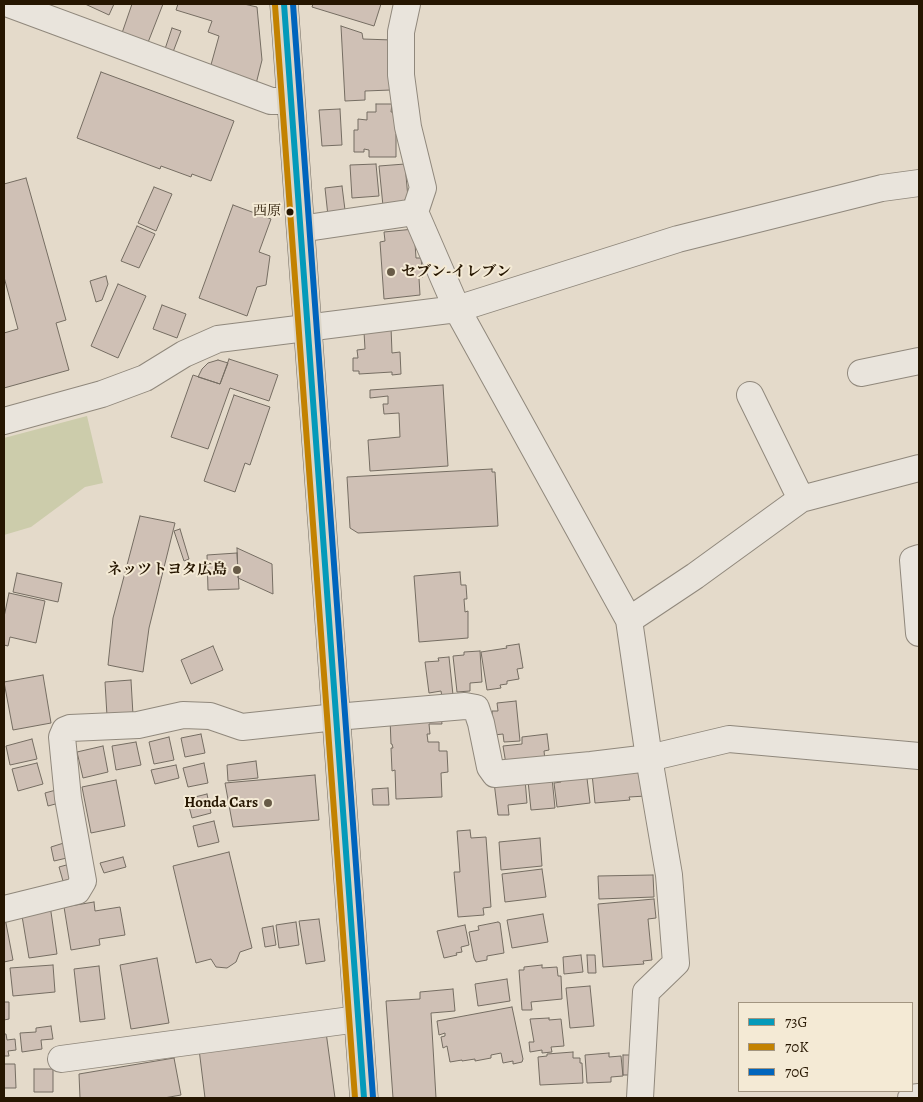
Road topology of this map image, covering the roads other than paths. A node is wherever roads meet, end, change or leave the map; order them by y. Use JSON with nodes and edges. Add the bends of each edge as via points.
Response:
{"nodes":[{"id":1,"x":9,"y":4,"type":"edge"},
{"id":2,"x":284,"y":4,"type":"edge"},
{"id":3,"x":408,"y":4,"type":"edge"},
{"id":4,"x":291,"y":101,"type":"junction"},
{"id":5,"x":919,"y":183,"type":"edge"},
{"id":6,"x":415,"y":212,"type":"junction"},
{"id":7,"x":300,"y":229,"type":"junction"},
{"id":8,"x":457,"y":309,"type":"junction"},
{"id":9,"x":307,"y":327,"type":"junction"},
{"id":10,"x":919,"y":361,"type":"edge"},
{"id":11,"x":861,"y":372,"type":"dead end"},
{"id":12,"x":750,"y":395,"type":"dead end"},
{"id":13,"x":4,"y":421,"type":"edge"},
{"id":14,"x":919,"y":468,"type":"edge"},
{"id":15,"x":801,"y":499,"type":"junction"},
{"id":16,"x":919,"y":558,"type":"edge"},
{"id":17,"x":629,"y":620,"type":"junction"},
{"id":18,"x":919,"y":633,"type":"edge"},
{"id":19,"x":336,"y":717,"type":"junction"},
{"id":20,"x":919,"y":756,"type":"edge"},
{"id":21,"x":649,"y":758,"type":"junction"},
{"id":22,"x":4,"y":909,"type":"edge"},
{"id":23,"x":358,"y":1019,"type":"junction"},
{"id":24,"x":61,"y":1059,"type":"dead end"},
{"id":25,"x":919,"y":1096,"type":"edge"},
{"id":26,"x":364,"y":1098,"type":"edge"},
{"id":27,"x":640,"y":1098,"type":"edge"},
{"id":28,"x":911,"y":1098,"type":"edge"}],
"edges":[{"from":1,"to":4,"type":"street","via":[[271,101]]},
{"from":2,"to":4,"type":"highway"},
{"from":3,"to":6,"type":"street","via":[[402,32],[401,75],[408,127],[423,188]]},
{"from":4,"to":7,"type":"highway"},
{"from":5,"to":8,"type":"street","via":[[882,188],[678,239]]},
{"from":6,"to":7,"type":"street"},
{"from":6,"to":8,"type":"street"},
{"from":7,"to":9,"type":"highway"},
{"from":8,"to":9,"type":"street"},
{"from":8,"to":17,"type":"street"},
{"from":9,"to":13,"type":"street","via":[[218,339],[184,354],[146,378],[102,394]]},
{"from":9,"to":19,"type":"highway"},
{"from":10,"to":11,"type":"street"},
{"from":12,"to":15,"type":"street"},
{"from":14,"to":15,"type":"street"},
{"from":15,"to":17,"type":"street"},
{"from":16,"to":18,"type":"street","via":[[913,560]]},
{"from":17,"to":21,"type":"street"},
{"from":19,"to":21,"type":"street","via":[[465,706],[476,708],[490,767],[495,774]]},
{"from":19,"to":22,"type":"street","via":[[242,727],[210,716],[183,715],[138,725],[65,730],[62,736],[68,798],[83,881],[76,891]]},
{"from":19,"to":23,"type":"highway"},
{"from":20,"to":21,"type":"street","via":[[729,740]]},
{"from":21,"to":27,"type":"street","via":[[669,875],[676,963],[646,992]]},
{"from":23,"to":24,"type":"street"},
{"from":23,"to":26,"type":"highway"},
{"from":25,"to":28,"type":"street"}]}
